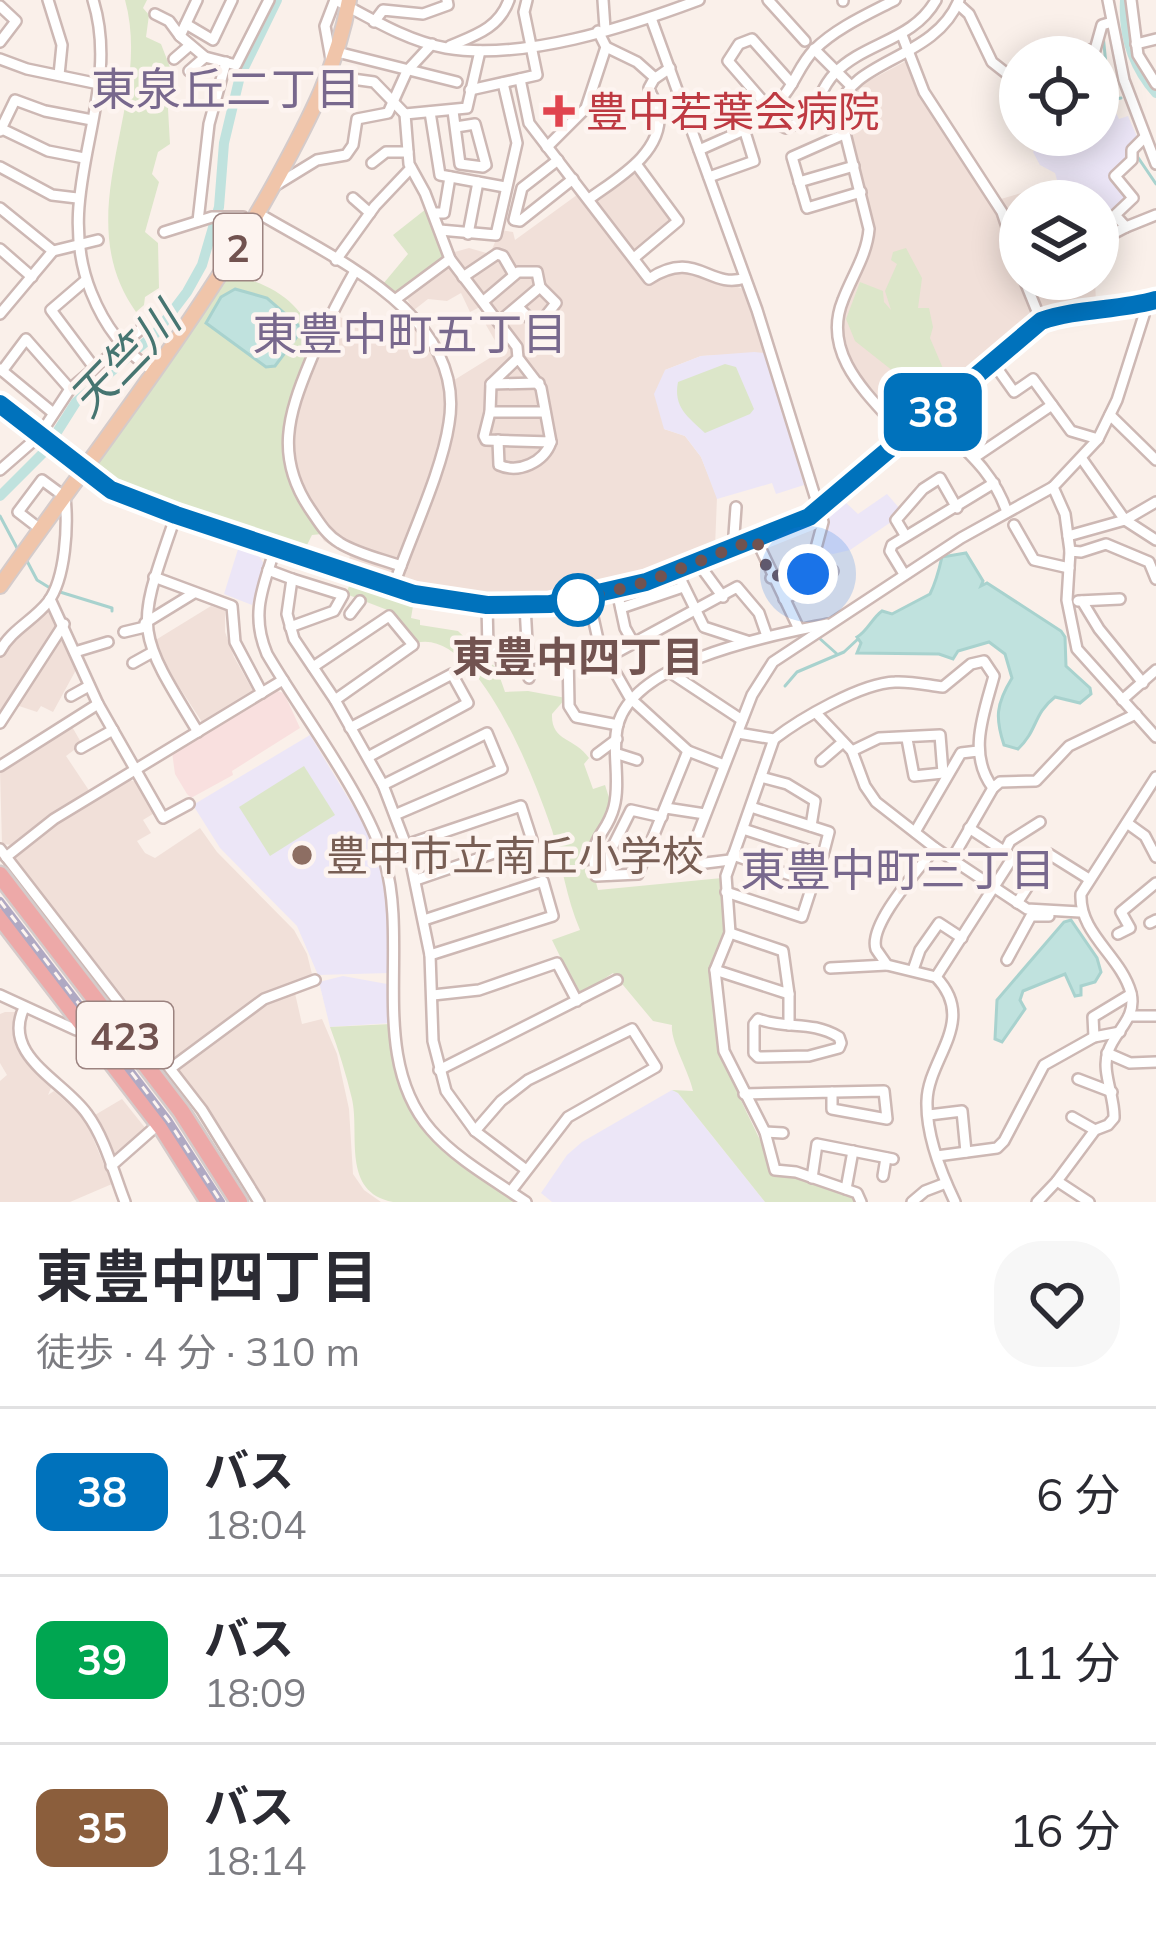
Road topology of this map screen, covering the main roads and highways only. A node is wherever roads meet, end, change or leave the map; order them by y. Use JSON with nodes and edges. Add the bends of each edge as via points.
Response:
{"nodes":[{"id":1,"x":342,"y":2,"type":"edge"},
{"id":2,"x":0,"y":586,"type":"edge"},
{"id":3,"x":0,"y":875,"type":"edge"},
{"id":4,"x":3,"y":903,"type":"edge"},
{"id":5,"x":0,"y":932,"type":"edge"},
{"id":6,"x":41,"y":946,"type":"junction"},
{"id":7,"x":36,"y":964,"type":"junction"},
{"id":8,"x":60,"y":1009,"type":"junction"},
{"id":9,"x":129,"y":1042,"type":"junction"},
{"id":10,"x":205,"y":1202,"type":"edge"},
{"id":11,"x":227,"y":1202,"type":"edge"},
{"id":12,"x":238,"y":1202,"type":"edge"}],
"edges":[{"from":1,"to":2,"type":"main road","number":"2","via":[[334,62],[254,220]]},
{"from":3,"to":9,"type":"highway","number":"423"},
{"from":4,"to":6,"type":"highway","number":"423"},
{"from":4,"to":7,"type":"highway","number":"423"},
{"from":4,"to":9,"type":"highway"},
{"from":5,"to":8,"type":"highway","number":"423"},
{"from":6,"to":9,"type":"highway"},
{"from":6,"to":11,"type":"highway","number":"423","via":[[187,1136]]},
{"from":7,"to":8,"type":"highway"},
{"from":7,"to":10,"type":"highway","number":"423","via":[[163,1129]]},
{"from":8,"to":10,"type":"highway","number":"423"},
{"from":9,"to":12,"type":"highway","number":"423"}]}
